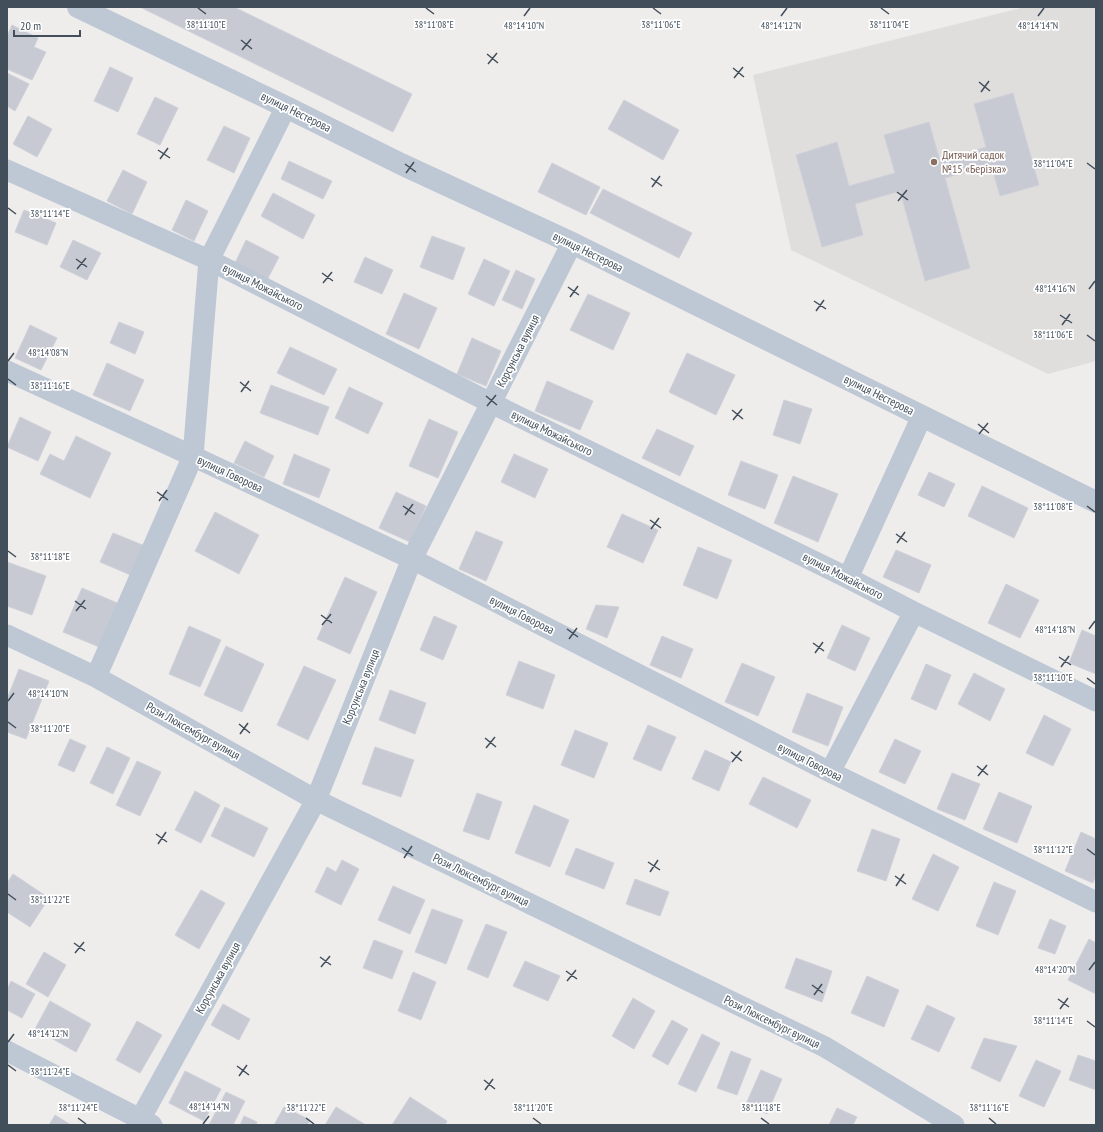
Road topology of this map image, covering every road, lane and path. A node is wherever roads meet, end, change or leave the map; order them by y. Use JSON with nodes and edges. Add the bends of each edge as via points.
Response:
{"nodes":[{"id":1,"x":78,"y":7,"type":"edge"},
{"id":2,"x":286,"y":108,"type":"junction"},
{"id":3,"x":7,"y":170,"type":"edge"},
{"id":4,"x":572,"y":243,"type":"junction"},
{"id":5,"x":209,"y":260,"type":"junction"},
{"id":6,"x":7,"y":370,"type":"edge"},
{"id":7,"x":491,"y":403,"type":"junction"},
{"id":8,"x":922,"y":416,"type":"junction"},
{"id":9,"x":193,"y":456,"type":"junction"},
{"id":10,"x":1096,"y":502,"type":"edge"},
{"id":11,"x":412,"y":560,"type":"junction"},
{"id":12,"x":848,"y":578,"type":"junction"},
{"id":13,"x":914,"y":612,"type":"junction"},
{"id":14,"x":7,"y":636,"type":"edge"},
{"id":15,"x":96,"y":677,"type":"junction"},
{"id":16,"x":1096,"y":700,"type":"edge"},
{"id":17,"x":830,"y":772,"type":"junction"},
{"id":18,"x":316,"y":800,"type":"junction"},
{"id":19,"x":1096,"y":902,"type":"edge"},
{"id":20,"x":7,"y":1051,"type":"edge"},
{"id":21,"x":143,"y":1123,"type":"edge"},
{"id":22,"x":954,"y":1125,"type":"edge"}],
"edges":[{"from":1,"to":2,"type":"street","name":"вулиця Нестерова"},
{"from":2,"to":4,"type":"street","name":"вулиця Нестерова"},
{"from":2,"to":5,"type":"street"},
{"from":3,"to":5,"type":"street","name":"вулиця Можайського"},
{"from":4,"to":7,"type":"street","name":"Корсунська вулиця"},
{"from":4,"to":8,"type":"street","name":"вулиця Нестерова"},
{"from":5,"to":7,"type":"street","name":"вулиця Можайського"},
{"from":5,"to":9,"type":"street"},
{"from":6,"to":9,"type":"street","name":"вулиця Говорова"},
{"from":7,"to":11,"type":"street","name":"Корсунська вулиця"},
{"from":7,"to":12,"type":"street","name":"вулиця Можайського"},
{"from":8,"to":10,"type":"street","name":"вулиця Нестерова"},
{"from":8,"to":12,"type":"street"},
{"from":9,"to":11,"type":"street","name":"вулиця Говорова"},
{"from":9,"to":15,"type":"street"},
{"from":11,"to":17,"type":"street","name":"вулиця Говорова"},
{"from":11,"to":18,"type":"street","name":"Корсунська вулиця"},
{"from":12,"to":13,"type":"street","name":"вулиця Можайського"},
{"from":13,"to":16,"type":"street","name":"вулиця Можайського"},
{"from":13,"to":17,"type":"street"},
{"from":14,"to":15,"type":"street","name":"Рози Люксембург вулиця"},
{"from":15,"to":18,"type":"street","name":"Рози Люксембург вулиця"},
{"from":17,"to":19,"type":"street","name":"вулиця Говорова"},
{"from":18,"to":21,"type":"street","name":"Корсунська вулиця"},
{"from":18,"to":22,"type":"street","name":"Рози Люксембург вулиця","via":[[825,1047]]},
{"from":20,"to":21,"type":"street"}]}
